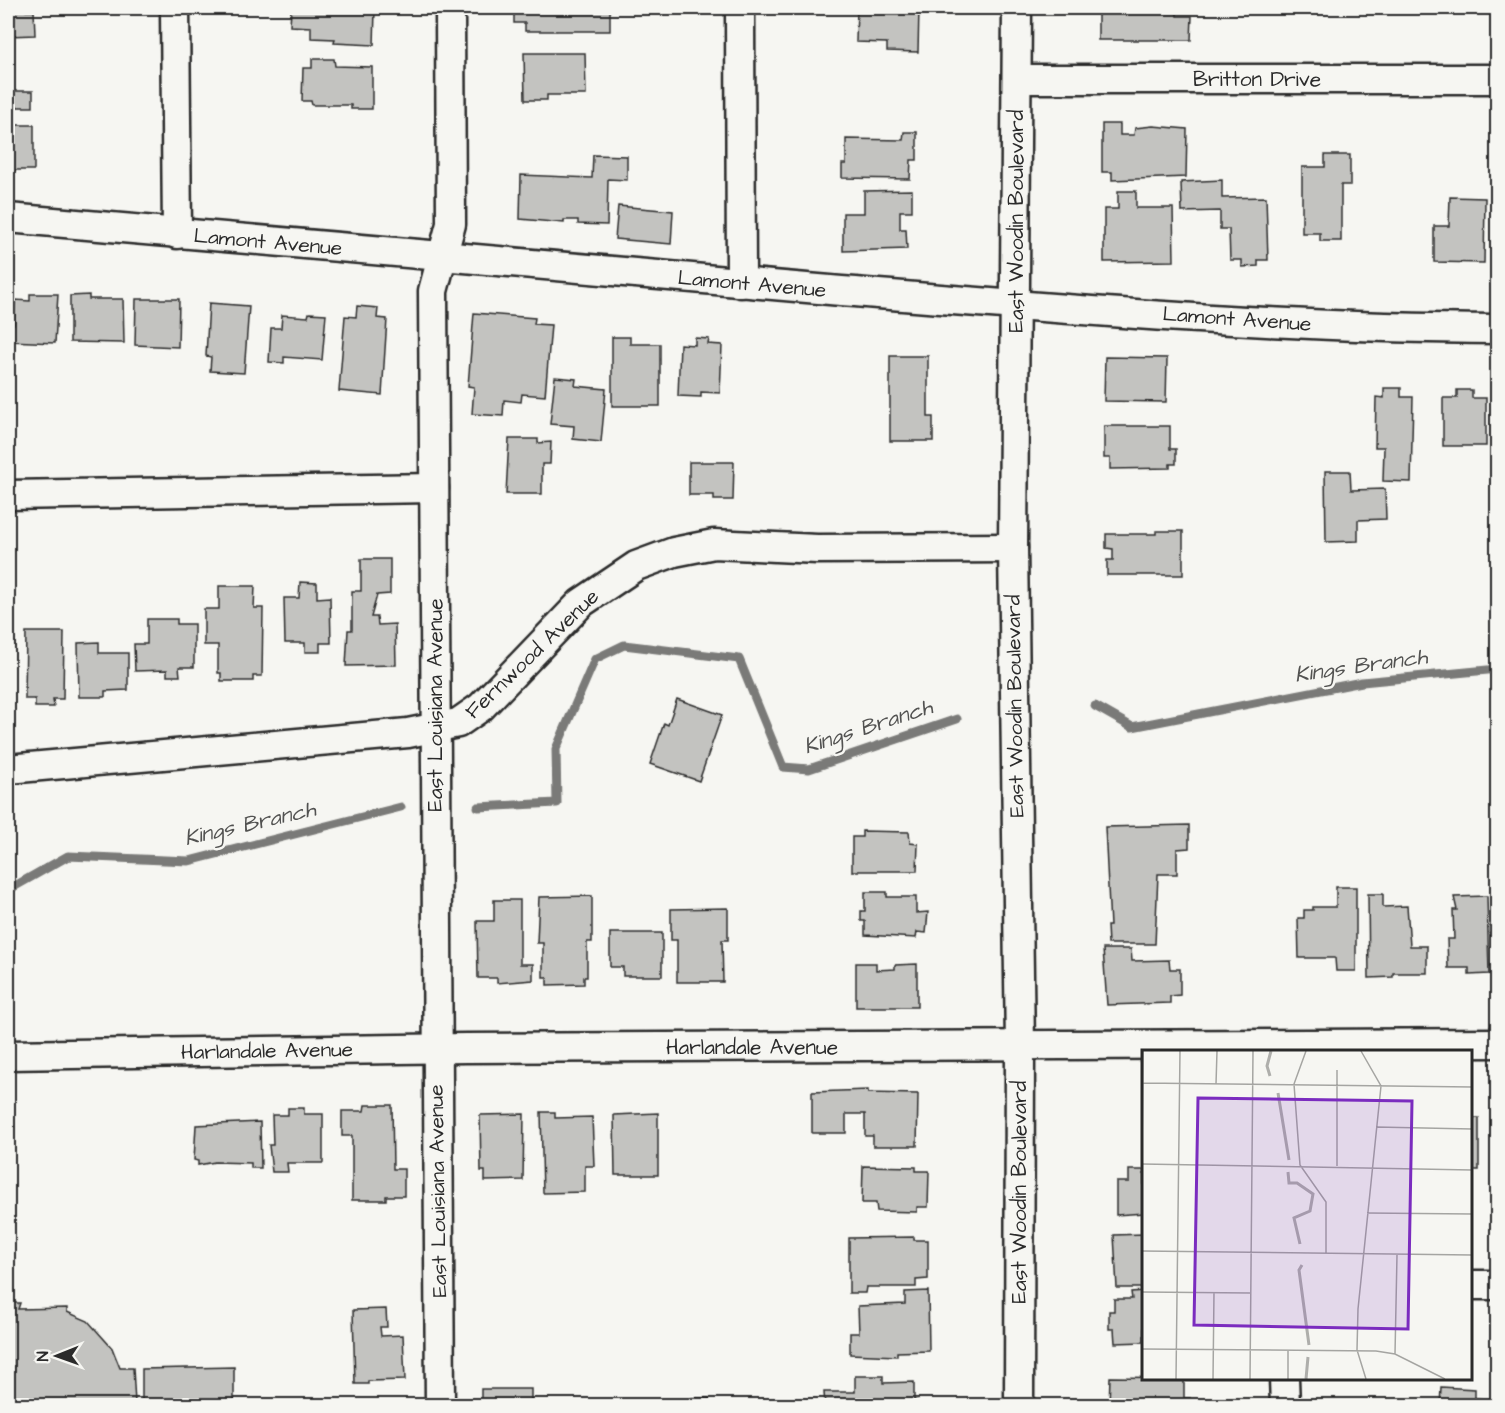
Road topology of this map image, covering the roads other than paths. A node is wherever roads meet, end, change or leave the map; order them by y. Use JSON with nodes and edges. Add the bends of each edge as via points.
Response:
{"nodes":[{"id":1,"x":176,"y":8,"type":"edge"},
{"id":2,"x":450,"y":8,"type":"edge"},
{"id":3,"x":740,"y":8,"type":"edge"},
{"id":4,"x":1017,"y":8,"type":"edge"},
{"id":5,"x":1017,"y":79,"type":"junction"},
{"id":6,"x":1497,"y":79,"type":"edge"},
{"id":7,"x":8,"y":218,"type":"edge"},
{"id":8,"x":177,"y":234,"type":"junction"},
{"id":9,"x":441,"y":258,"type":"junction"},
{"id":10,"x":741,"y":283,"type":"junction"},
{"id":11,"x":1016,"y":305,"type":"junction"},
{"id":12,"x":1497,"y":329,"type":"edge"},
{"id":13,"x":434,"y":488,"type":"junction"},
{"id":14,"x":8,"y":495,"type":"edge"},
{"id":15,"x":1013,"y":548,"type":"junction"},
{"id":16,"x":434,"y":730,"type":"junction"},
{"id":17,"x":8,"y":769,"type":"edge"},
{"id":18,"x":1497,"y":1043,"type":"edge"},
{"id":19,"x":1020,"y":1047,"type":"junction"},
{"id":20,"x":436,"y":1048,"type":"junction"},
{"id":21,"x":1285,"y":1048,"type":"edge"},
{"id":22,"x":8,"y":1054,"type":"edge"},
{"id":23,"x":1472,"y":1285,"type":"edge"},
{"id":24,"x":1497,"y":1285,"type":"edge"},
{"id":25,"x":1284,"y":1380,"type":"edge"},
{"id":26,"x":440,"y":1406,"type":"edge"},
{"id":27,"x":1019,"y":1406,"type":"edge"},
{"id":28,"x":1285,"y":1406,"type":"edge"}],
"edges":[{"from":1,"to":8,"type":"street"},
{"from":2,"to":9,"type":"street","name":"East Louisiana Avenue","via":[[451,224]]},
{"from":3,"to":10,"type":"street"},
{"from":4,"to":5,"type":"street","name":"East Woodin Boulevard"},
{"from":5,"to":6,"type":"street","name":"Britton Drive"},
{"from":5,"to":11,"type":"street","name":"East Woodin Boulevard"},
{"from":7,"to":8,"type":"street","name":"Lamont Avenue"},
{"from":8,"to":9,"type":"street","name":"Lamont Avenue"},
{"from":9,"to":10,"type":"street","name":"Lamont Avenue"},
{"from":9,"to":13,"type":"street","name":"East Louisiana Avenue","via":[[433,291]]},
{"from":10,"to":11,"type":"street","name":"Lamont Avenue"},
{"from":11,"to":12,"type":"street","name":"Lamont Avenue","via":[[1379,328]]},
{"from":11,"to":15,"type":"street","name":"East Woodin Boulevard"},
{"from":13,"to":14,"type":"street"},
{"from":13,"to":16,"type":"street","name":"East Louisiana Avenue"},
{"from":15,"to":16,"type":"street","name":"Fernwood Avenue","via":[[816,549],[714,544],[674,552],[610,581],[581,603],[481,707],[458,723]]},
{"from":15,"to":19,"type":"street","name":"East Woodin Boulevard"},
{"from":16,"to":17,"type":"street","name":"Fernwood Avenue"},
{"from":16,"to":20,"type":"street","name":"East Louisiana Avenue"},
{"from":18,"to":21,"type":"street","name":"Harlandale Avenue"},
{"from":19,"to":20,"type":"street","name":"Harlandale Avenue"},
{"from":19,"to":21,"type":"street","name":"Harlandale Avenue"},
{"from":19,"to":27,"type":"street","name":"East Woodin Boulevard"},
{"from":20,"to":22,"type":"street","name":"Harlandale Avenue"},
{"from":20,"to":26,"type":"street","name":"East Louisiana Avenue"},
{"from":23,"to":24,"type":"street"},
{"from":25,"to":28,"type":"street"}]}
